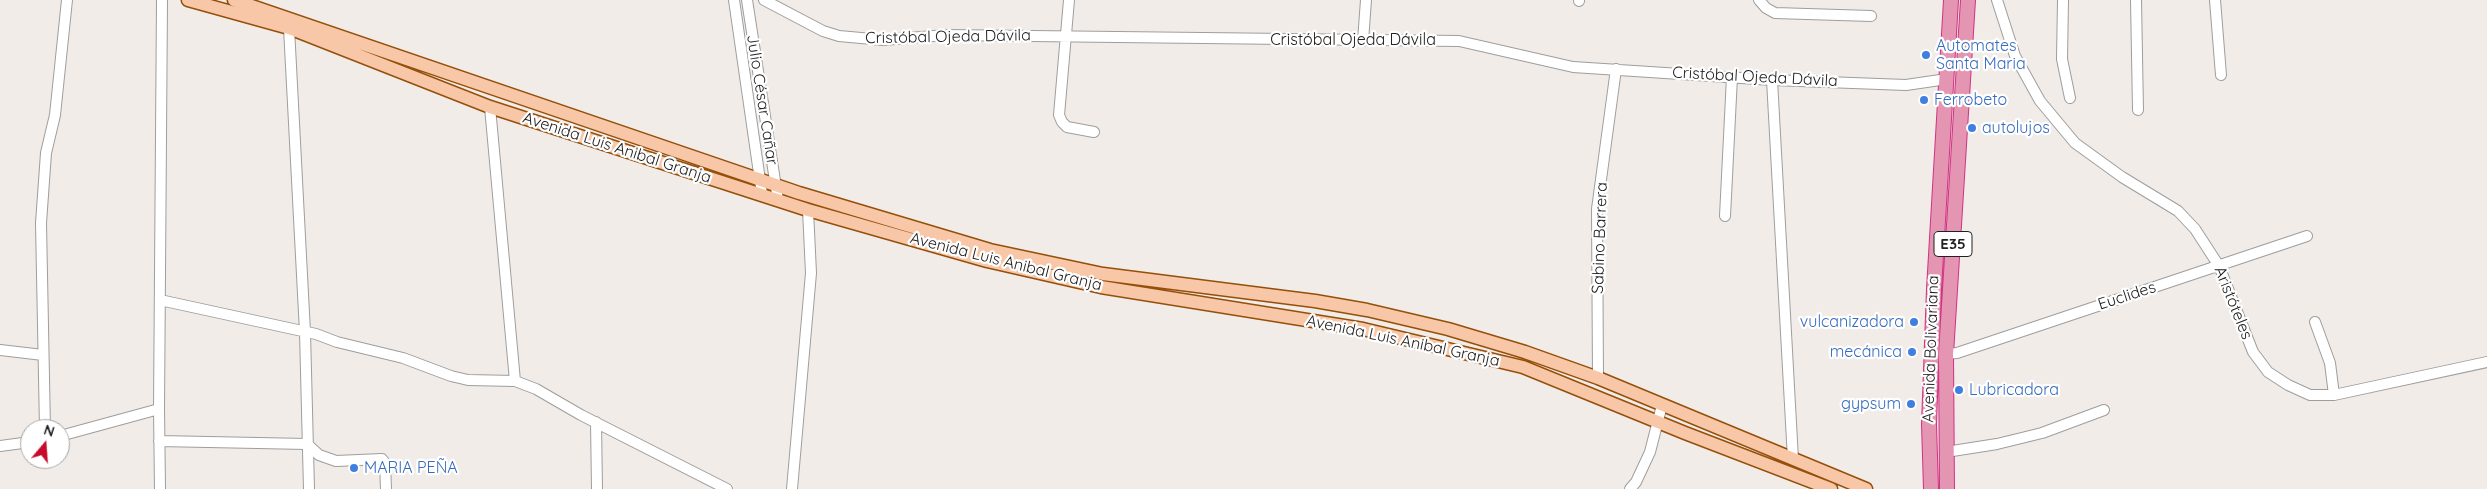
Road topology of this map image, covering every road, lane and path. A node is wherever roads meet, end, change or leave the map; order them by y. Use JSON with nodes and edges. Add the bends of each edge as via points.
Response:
{"nodes":[{"id":1,"x":67,"y":0,"type":"edge"},
{"id":2,"x":162,"y":0,"type":"edge"},
{"id":3,"x":188,"y":0,"type":"edge"},
{"id":4,"x":234,"y":0,"type":"edge"},
{"id":5,"x":734,"y":0,"type":"edge"},
{"id":6,"x":747,"y":0,"type":"edge"},
{"id":7,"x":764,"y":0,"type":"edge"},
{"id":8,"x":1069,"y":0,"type":"edge"},
{"id":9,"x":1366,"y":0,"type":"edge"},
{"id":10,"x":1759,"y":0,"type":"edge"},
{"id":11,"x":1951,"y":0,"type":"edge"},
{"id":12,"x":1968,"y":0,"type":"edge"},
{"id":13,"x":1997,"y":0,"type":"edge"},
{"id":14,"x":2063,"y":0,"type":"edge"},
{"id":15,"x":2136,"y":0,"type":"edge"},
{"id":16,"x":2215,"y":0,"type":"edge"},
{"id":17,"x":1871,"y":16,"type":"dead end"},
{"id":18,"x":289,"y":28,"type":"junction"},
{"id":19,"x":1065,"y":36,"type":"junction"},
{"id":20,"x":1363,"y":41,"type":"junction"},
{"id":21,"x":1616,"y":69,"type":"junction"},
{"id":22,"x":2221,"y":74,"type":"dead end"},
{"id":23,"x":1732,"y":77,"type":"junction"},
{"id":24,"x":1947,"y":79,"type":"junction"},
{"id":25,"x":1772,"y":80,"type":"junction"},
{"id":26,"x":2070,"y":98,"type":"dead end"},
{"id":27,"x":490,"y":107,"type":"junction"},
{"id":28,"x":2138,"y":110,"type":"dead end"},
{"id":29,"x":1094,"y":132,"type":"dead end"},
{"id":30,"x":760,"y":180,"type":"junction"},
{"id":31,"x":776,"y":185,"type":"junction"},
{"id":32,"x":762,"y":194,"type":"junction"},
{"id":33,"x":778,"y":200,"type":"junction"},
{"id":34,"x":808,"y":210,"type":"junction"},
{"id":35,"x":1725,"y":216,"type":"dead end"},
{"id":36,"x":2307,"y":236,"type":"dead end"},
{"id":37,"x":2220,"y":266,"type":"junction"},
{"id":38,"x":160,"y":300,"type":"junction"},
{"id":39,"x":2315,"y":322,"type":"dead end"},
{"id":40,"x":305,"y":332,"type":"junction"},
{"id":41,"x":0,"y":350,"type":"edge"},
{"id":42,"x":1946,"y":354,"type":"junction"},
{"id":43,"x":43,"y":355,"type":"junction"},
{"id":44,"x":2487,"y":362,"type":"edge"},
{"id":45,"x":1598,"y":378,"type":"junction"},
{"id":46,"x":515,"y":381,"type":"junction"},
{"id":47,"x":2334,"y":395,"type":"junction"},
{"id":48,"x":1662,"y":405,"type":"junction"},
{"id":49,"x":159,"y":409,"type":"junction"},
{"id":50,"x":2104,"y":410,"type":"dead end"},
{"id":51,"x":44,"y":419,"type":"edge"},
{"id":52,"x":596,"y":422,"type":"junction"},
{"id":53,"x":1658,"y":422,"type":"junction"},
{"id":54,"x":70,"y":433,"type":"edge"},
{"id":55,"x":159,"y":441,"type":"junction"},
{"id":56,"x":20,"y":443,"type":"edge"},
{"id":57,"x":307,"y":444,"type":"junction"},
{"id":58,"x":0,"y":446,"type":"edge"},
{"id":59,"x":1946,"y":452,"type":"junction"},
{"id":60,"x":1793,"y":459,"type":"junction"},
{"id":61,"x":160,"y":489,"type":"edge"},
{"id":62,"x":309,"y":489,"type":"edge"},
{"id":63,"x":386,"y":489,"type":"edge"},
{"id":64,"x":597,"y":489,"type":"edge"},
{"id":65,"x":727,"y":489,"type":"edge"},
{"id":66,"x":792,"y":489,"type":"edge"},
{"id":67,"x":1630,"y":489,"type":"edge"},
{"id":68,"x":1831,"y":489,"type":"edge"},
{"id":69,"x":1866,"y":489,"type":"edge"},
{"id":70,"x":1931,"y":489,"type":"edge"},
{"id":71,"x":1947,"y":489,"type":"edge"}],
"edges":[{"from":1,"to":43,"type":"street","via":[[55,115],[46,153],[42,213]]},
{"from":2,"to":38,"type":"street"},
{"from":3,"to":18,"type":"main road","name":"Avenida Luis Anibal Granja"},
{"from":4,"to":30,"type":"main road","name":"Avenida Luis Anibal Granja"},
{"from":5,"to":30,"type":"street","name":"Julio César Cañar"},
{"from":6,"to":31,"type":"street","name":"Julio César Cañar"},
{"from":7,"to":19,"type":"street","name":"Cristóbal Ojeda Dávila","via":[[839,36],[883,40],[946,35]]},
{"from":8,"to":19,"type":"street"},
{"from":9,"to":20,"type":"street"},
{"from":10,"to":17,"type":"street","via":[[1775,13]]},
{"from":11,"to":24,"type":"highway","name":"Avenida Bolivariana","number":"E35"},
{"from":12,"to":42,"type":"highway","name":"Avenida Bolivariana","number":"E35"},
{"from":13,"to":37,"type":"street","name":"Aristóteles","via":[[2016,56],[2040,101],[2075,144],[2178,211],[2195,229]]},
{"from":14,"to":26,"type":"street","via":[[2062,59]]},
{"from":15,"to":28,"type":"street"},
{"from":16,"to":22,"type":"street"},
{"from":18,"to":27,"type":"main road","name":"Avenida Luis Anibal Granja"},
{"from":18,"to":40,"type":"street"},
{"from":19,"to":20,"type":"street","name":"Cristóbal Ojeda Dávila"},
{"from":19,"to":29,"type":"street","via":[[1059,115],[1067,127]]},
{"from":20,"to":21,"type":"street","name":"Cristóbal Ojeda Dávila","via":[[1459,40],[1572,67]]},
{"from":21,"to":23,"type":"street","name":"Cristóbal Ojeda Dávila"},
{"from":21,"to":45,"type":"street","name":"Sabino Barrera","via":[[1597,209]]},
{"from":23,"to":25,"type":"street","name":"Cristóbal Ojeda Dávila"},
{"from":23,"to":35,"type":"street"},
{"from":24,"to":25,"type":"street","name":"Cristóbal Ojeda Dávila","via":[[1906,85]]},
{"from":24,"to":70,"type":"highway","name":"Avenida Bolivariana","number":"E35","via":[[1934,289],[1929,424]]},
{"from":25,"to":60,"type":"street"},
{"from":27,"to":32,"type":"main road","name":"Avenida Luis Anibal Granja"},
{"from":27,"to":46,"type":"street"},
{"from":30,"to":31,"type":"main road","name":"Avenida Luis Anibal Granja"},
{"from":30,"to":32,"type":"street","name":"Julio César Cañar"},
{"from":31,"to":33,"type":"street","name":"Julio César Cañar"},
{"from":31,"to":45,"type":"main road","name":"Avenida Luis Anibal Granja","via":[[990,250],[1103,274],[1367,310],[1448,328]]},
{"from":32,"to":33,"type":"main road","name":"Avenida Luis Anibal Granja"},
{"from":33,"to":34,"type":"main road","name":"Avenida Luis Anibal Granja"},
{"from":34,"to":53,"type":"main road","name":"Avenida Luis Anibal Granja","via":[[987,261],[1102,286],[1363,329],[1523,367]]},
{"from":34,"to":66,"type":"street","via":[[811,273]]},
{"from":36,"to":37,"type":"street","name":"Euclides"},
{"from":37,"to":42,"type":"street","name":"Euclides"},
{"from":37,"to":47,"type":"street","name":"Aristóteles","via":[[2250,344],[2268,372],[2310,394]]},
{"from":38,"to":40,"type":"street"},
{"from":38,"to":49,"type":"street"},
{"from":39,"to":47,"type":"street","via":[[2330,364]]},
{"from":40,"to":46,"type":"street","via":[[403,358],[468,380]]},
{"from":40,"to":57,"type":"street"},
{"from":41,"to":43,"type":"street"},
{"from":42,"to":59,"type":"highway","name":"Avenida Bolivariana","number":"E35"},
{"from":43,"to":51,"type":"street"},
{"from":44,"to":47,"type":"street","name":"Aristóteles"},
{"from":45,"to":48,"type":"main road","name":"Avenida Luis Anibal Granja"},
{"from":46,"to":52,"type":"street"},
{"from":48,"to":53,"type":"street"},
{"from":48,"to":60,"type":"main road","name":"Avenida Luis Anibal Granja"},
{"from":49,"to":54,"type":"street"},
{"from":49,"to":55,"type":"street"},
{"from":50,"to":59,"type":"street","via":[[2042,433]]},
{"from":52,"to":64,"type":"street"},
{"from":52,"to":65,"type":"street"},
{"from":53,"to":67,"type":"street","via":[[1650,452]]},
{"from":53,"to":68,"type":"main road","name":"Avenida Luis Anibal Granja"},
{"from":55,"to":57,"type":"street"},
{"from":55,"to":61,"type":"street"},
{"from":56,"to":58,"type":"street"},
{"from":57,"to":62,"type":"street"},
{"from":57,"to":63,"type":"street","via":[[319,455],[336,461],[382,459]]},
{"from":59,"to":71,"type":"highway","name":"Avenida Bolivariana","number":"E35"},
{"from":60,"to":69,"type":"main road","name":"Avenida Luis Anibal Granja"}]}
